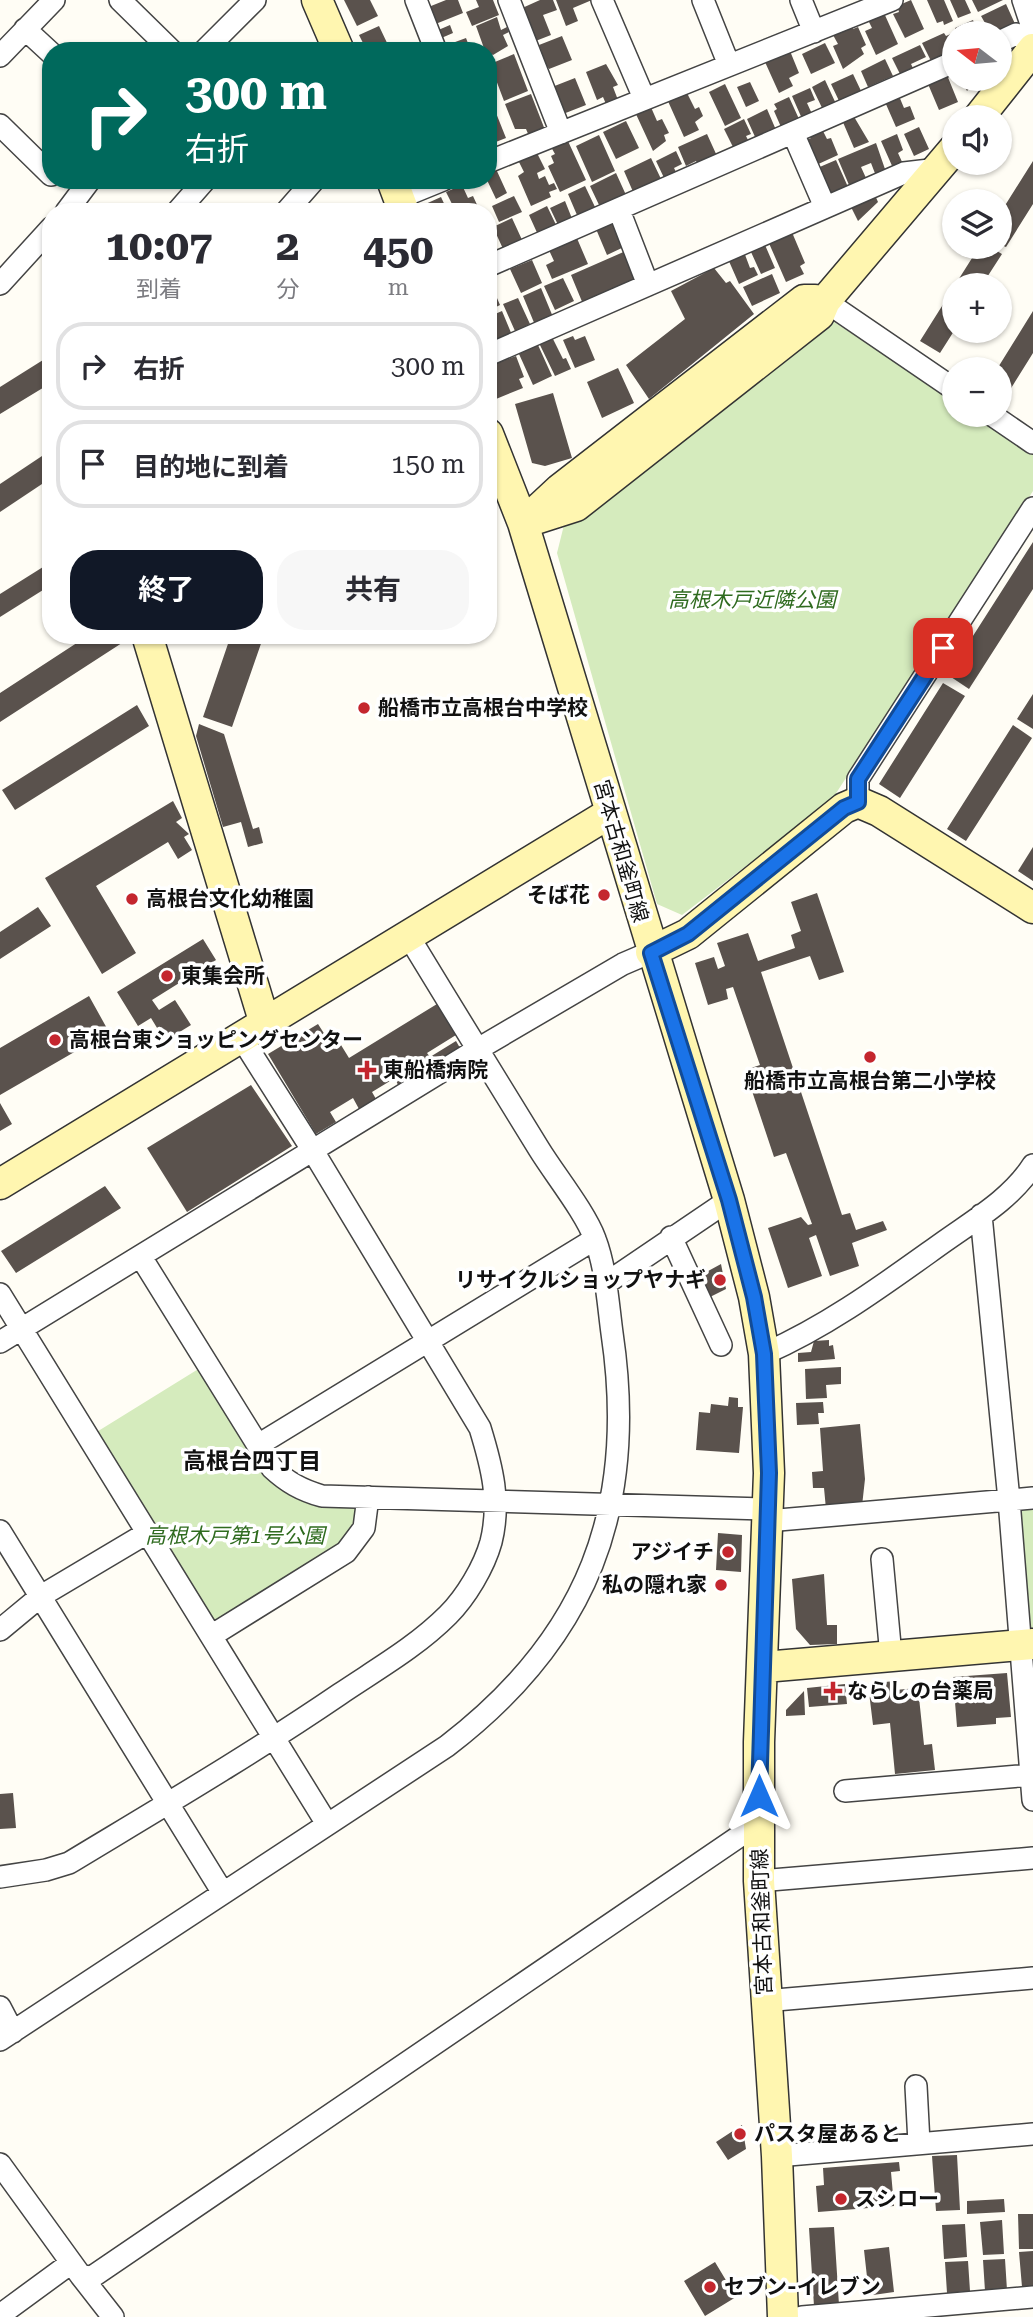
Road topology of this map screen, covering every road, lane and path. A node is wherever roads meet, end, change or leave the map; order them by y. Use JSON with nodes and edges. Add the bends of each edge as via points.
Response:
{"nodes":[{"id":1,"x":54,"y":0,"type":"edge"},
{"id":2,"x":120,"y":0,"type":"edge"},
{"id":3,"x":317,"y":0,"type":"edge"},
{"id":4,"x":416,"y":0,"type":"edge"},
{"id":5,"x":509,"y":0,"type":"edge"},
{"id":6,"x":602,"y":0,"type":"edge"},
{"id":7,"x":704,"y":0,"type":"edge"},
{"id":8,"x":801,"y":0,"type":"edge"},
{"id":9,"x":892,"y":0,"type":"edge"},
{"id":10,"x":1023,"y":0,"type":"edge"},
{"id":11,"x":247,"y":3,"type":"edge"},
{"id":12,"x":26,"y":29,"type":"junction"},
{"id":13,"x":1033,"y":30,"type":"edge"},
{"id":14,"x":814,"y":32,"type":"junction"},
{"id":15,"x":1012,"y":36,"type":"edge"},
{"id":16,"x":163,"y":42,"type":"edge"},
{"id":17,"x":212,"y":42,"type":"edge"},
{"id":18,"x":330,"y":42,"type":"edge"},
{"id":19,"x":432,"y":42,"type":"edge"},
{"id":20,"x":1033,"y":42,"type":"edge"},
{"id":21,"x":42,"y":44,"type":"edge"},
{"id":22,"x":1033,"y":49,"type":"edge"},
{"id":23,"x":0,"y":56,"type":"edge"},
{"id":24,"x":729,"y":65,"type":"junction"},
{"id":25,"x":942,"y":67,"type":"edge"},
{"id":26,"x":645,"y":98,"type":"junction"},
{"id":27,"x":989,"y":105,"type":"edge"},
{"id":28,"x":0,"y":125,"type":"edge"},
{"id":29,"x":561,"y":133,"type":"junction"},
{"id":30,"x":793,"y":133,"type":"junction"},
{"id":31,"x":497,"y":158,"type":"edge"},
{"id":32,"x":942,"y":160,"type":"edge"},
{"id":33,"x":942,"y":164,"type":"edge"},
{"id":34,"x":42,"y":166,"type":"edge"},
{"id":35,"x":197,"y":189,"type":"edge"},
{"id":36,"x":306,"y":189,"type":"edge"},
{"id":37,"x":425,"y":189,"type":"edge"},
{"id":38,"x":400,"y":202,"type":"edge"},
{"id":39,"x":185,"y":203,"type":"edge"},
{"id":40,"x":294,"y":203,"type":"edge"},
{"id":41,"x":825,"y":207,"type":"junction"},
{"id":42,"x":619,"y":210,"type":"junction"},
{"id":43,"x":42,"y":237,"type":"edge"},
{"id":44,"x":497,"y":262,"type":"edge"},
{"id":45,"x":1,"y":280,"type":"edge"},
{"id":46,"x":648,"y":285,"type":"junction"},
{"id":47,"x":825,"y":301,"type":"junction"},
{"id":48,"x":497,"y":351,"type":"edge"},
{"id":49,"x":942,"y":381,"type":"edge"},
{"id":50,"x":1010,"y":427,"type":"edge"},
{"id":51,"x":1033,"y":443,"type":"edge"},
{"id":52,"x":497,"y":457,"type":"edge"},
{"id":53,"x":1033,"y":508,"type":"edge"},
{"id":54,"x":523,"y":523,"type":"junction"},
{"id":55,"x":149,"y":644,"type":"edge"},
{"id":56,"x":858,"y":802,"type":"junction"},
{"id":57,"x":610,"y":813,"type":"junction"},
{"id":58,"x":1033,"y":908,"type":"edge"},
{"id":59,"x":409,"y":937,"type":"junction"},
{"id":60,"x":651,"y":953,"type":"junction"},
{"id":61,"x":254,"y":1032,"type":"junction"},
{"id":62,"x":478,"y":1049,"type":"junction"},
{"id":63,"x":313,"y":1151,"type":"junction"},
{"id":64,"x":1033,"y":1165,"type":"edge"},
{"id":65,"x":0,"y":1184,"type":"edge"},
{"id":66,"x":729,"y":1200,"type":"junction"},
{"id":67,"x":981,"y":1215,"type":"junction"},
{"id":68,"x":671,"y":1237,"type":"junction"},
{"id":69,"x":595,"y":1239,"type":"junction"},
{"id":70,"x":141,"y":1257,"type":"junction"},
{"id":71,"x":605,"y":1284,"type":"junction"},
{"id":72,"x":0,"y":1294,"type":"edge"},
{"id":73,"x":22,"y":1329,"type":"junction"},
{"id":74,"x":0,"y":1342,"type":"edge"},
{"id":75,"x":427,"y":1342,"type":"junction"},
{"id":76,"x":722,"y":1345,"type":"dead end"},
{"id":77,"x":764,"y":1354,"type":"junction"},
{"id":78,"x":258,"y":1445,"type":"junction"},
{"id":79,"x":368,"y":1497,"type":"junction"},
{"id":80,"x":1033,"y":1498,"type":"edge"},
{"id":81,"x":1009,"y":1500,"type":"junction"},
{"id":82,"x":497,"y":1503,"type":"junction"},
{"id":83,"x":612,"y":1506,"type":"junction"},
{"id":84,"x":768,"y":1515,"type":"junction"},
{"id":85,"x":0,"y":1531,"type":"edge"},
{"id":86,"x":147,"y":1533,"type":"junction"},
{"id":87,"x":882,"y":1559,"type":"dead end"},
{"id":88,"x":41,"y":1596,"type":"junction"},
{"id":89,"x":0,"y":1630,"type":"edge"},
{"id":90,"x":211,"y":1636,"type":"junction"},
{"id":91,"x":1027,"y":1645,"type":"edge"},
{"id":92,"x":891,"y":1656,"type":"junction"},
{"id":93,"x":764,"y":1667,"type":"junction"},
{"id":94,"x":274,"y":1739,"type":"junction"},
{"id":95,"x":1031,"y":1775,"type":"junction"},
{"id":96,"x":845,"y":1791,"type":"dead end"},
{"id":97,"x":1033,"y":1800,"type":"edge"},
{"id":98,"x":167,"y":1804,"type":"junction"},
{"id":99,"x":759,"y":1823,"type":"junction"},
{"id":100,"x":327,"y":1824,"type":"junction"},
{"id":101,"x":1033,"y":1858,"type":"edge"},
{"id":102,"x":0,"y":1877,"type":"edge"},
{"id":103,"x":759,"y":1881,"type":"junction"},
{"id":104,"x":223,"y":1893,"type":"junction"},
{"id":105,"x":1033,"y":1978,"type":"edge"},
{"id":106,"x":764,"y":2001,"type":"junction"},
{"id":107,"x":0,"y":2007,"type":"edge"},
{"id":108,"x":6,"y":2036,"type":"edge"},
{"id":109,"x":916,"y":2086,"type":"dead end"},
{"id":110,"x":1033,"y":2134,"type":"edge"},
{"id":111,"x":919,"y":2143,"type":"junction"},
{"id":112,"x":777,"y":2156,"type":"junction"},
{"id":113,"x":0,"y":2164,"type":"edge"},
{"id":114,"x":76,"y":2270,"type":"junction"},
{"id":115,"x":1033,"y":2297,"type":"edge"},
{"id":116,"x":0,"y":2315,"type":"edge"},
{"id":117,"x":113,"y":2317,"type":"edge"},
{"id":118,"x":783,"y":2317,"type":"edge"},
{"id":119,"x":802,"y":2317,"type":"edge"}],
"edges":[{"from":1,"to":12,"type":"street"},
{"from":2,"to":16,"type":"street"},
{"from":3,"to":18,"type":"street"},
{"from":4,"to":19,"type":"street"},
{"from":5,"to":29,"type":"street"},
{"from":6,"to":26,"type":"street"},
{"from":7,"to":24,"type":"street"},
{"from":8,"to":14,"type":"street"},
{"from":9,"to":14,"type":"street"},
{"from":10,"to":13,"type":"street"},
{"from":11,"to":17,"type":"street"},
{"from":12,"to":21,"type":"street"},
{"from":12,"to":23,"type":"street"},
{"from":14,"to":24,"type":"street"},
{"from":15,"to":20,"type":"street"},
{"from":22,"to":27,"type":"street"},
{"from":24,"to":26,"type":"street"},
{"from":25,"to":30,"type":"street"},
{"from":26,"to":29,"type":"street"},
{"from":28,"to":34,"type":"street"},
{"from":29,"to":31,"type":"street"},
{"from":30,"to":41,"type":"street"},
{"from":30,"to":42,"type":"street"},
{"from":32,"to":41,"type":"street"},
{"from":33,"to":47,"type":"street"},
{"from":35,"to":39,"type":"street"},
{"from":36,"to":40,"type":"street"},
{"from":37,"to":38,"type":"street"},
{"from":41,"to":46,"type":"street"},
{"from":42,"to":44,"type":"street"},
{"from":42,"to":46,"type":"street"},
{"from":43,"to":45,"type":"street"},
{"from":46,"to":48,"type":"street"},
{"from":47,"to":49,"type":"street"},
{"from":47,"to":54,"type":"street","via":[[819,315],[576,506]]},
{"from":50,"to":51,"type":"street"},
{"from":52,"to":54,"type":"street","name":"宮本古和釜町線"},
{"from":53,"to":56,"type":"street","via":[[858,779]]},
{"from":54,"to":57,"type":"street","name":"宮本古和釜町線"},
{"from":55,"to":61,"type":"street"},
{"from":56,"to":58,"type":"street"},
{"from":56,"to":60,"type":"street","via":[[844,808],[688,934]]},
{"from":57,"to":59,"type":"street"},
{"from":57,"to":60,"type":"street","name":"宮本古和釜町線"},
{"from":59,"to":61,"type":"street"},
{"from":59,"to":62,"type":"street"},
{"from":60,"to":62,"type":"street","via":[[623,964]]},
{"from":60,"to":66,"type":"street","name":"宮本古和釜町線"},
{"from":61,"to":63,"type":"street"},
{"from":61,"to":65,"type":"street"},
{"from":62,"to":63,"type":"street"},
{"from":62,"to":69,"type":"street"},
{"from":63,"to":70,"type":"street"},
{"from":63,"to":75,"type":"street"},
{"from":64,"to":67,"type":"street","via":[[1014,1190]]},
{"from":66,"to":68,"type":"street"},
{"from":66,"to":77,"type":"street","name":"宮本古和釜町線"},
{"from":67,"to":77,"type":"street","via":[[810,1334]]},
{"from":67,"to":81,"type":"street"},
{"from":68,"to":71,"type":"street"},
{"from":68,"to":76,"type":"street"},
{"from":69,"to":71,"type":"street"},
{"from":69,"to":75,"type":"street"},
{"from":70,"to":73,"type":"street"},
{"from":70,"to":78,"type":"street"},
{"from":71,"to":83,"type":"street","via":[[620,1403]]},
{"from":72,"to":73,"type":"street"},
{"from":73,"to":74,"type":"street"},
{"from":73,"to":86,"type":"street"},
{"from":75,"to":78,"type":"street"},
{"from":75,"to":82,"type":"street","via":[[480,1428]]},
{"from":77,"to":84,"type":"street","name":"宮本古和釜町線"},
{"from":78,"to":79,"type":"street","via":[[272,1468],[293,1486],[322,1496]]},
{"from":79,"to":82,"type":"street"},
{"from":79,"to":90,"type":"street","via":[[364,1528],[346,1552]]},
{"from":80,"to":81,"type":"street"},
{"from":81,"to":84,"type":"street"},
{"from":81,"to":91,"type":"street"},
{"from":82,"to":83,"type":"street"},
{"from":82,"to":94,"type":"street","via":[[490,1544],[472,1582],[449,1614],[415,1644]]},
{"from":83,"to":84,"type":"street"},
{"from":83,"to":100,"type":"street","via":[[595,1564],[532,1669],[489,1714],[447,1746]]},
{"from":84,"to":93,"type":"street","name":"宮本古和釜町線"},
{"from":85,"to":88,"type":"street"},
{"from":86,"to":88,"type":"street"},
{"from":86,"to":90,"type":"street"},
{"from":87,"to":92,"type":"street"},
{"from":88,"to":89,"type":"street"},
{"from":88,"to":98,"type":"street"},
{"from":90,"to":94,"type":"street"},
{"from":91,"to":92,"type":"street"},
{"from":91,"to":95,"type":"street"},
{"from":92,"to":93,"type":"street"},
{"from":93,"to":99,"type":"street","name":"宮本古和釜町線"},
{"from":94,"to":98,"type":"street"},
{"from":94,"to":100,"type":"street"},
{"from":95,"to":96,"type":"street"},
{"from":95,"to":97,"type":"street"},
{"from":98,"to":102,"type":"street","via":[[69,1863]]},
{"from":98,"to":104,"type":"street"},
{"from":99,"to":103,"type":"street","name":"宮本古和釜町線"},
{"from":99,"to":114,"type":"street","via":[[92,2277]]},
{"from":100,"to":104,"type":"street"},
{"from":101,"to":103,"type":"street"},
{"from":103,"to":106,"type":"street","name":"宮本古和釜町線"},
{"from":104,"to":108,"type":"street"},
{"from":105,"to":106,"type":"street"},
{"from":106,"to":112,"type":"street","name":"宮本古和釜町線"},
{"from":107,"to":108,"type":"street"},
{"from":109,"to":111,"type":"street"},
{"from":110,"to":111,"type":"street"},
{"from":111,"to":112,"type":"street"},
{"from":112,"to":118,"type":"street","name":"宮本古和釜町線"},
{"from":113,"to":114,"type":"street"},
{"from":114,"to":116,"type":"street"},
{"from":114,"to":117,"type":"street"},
{"from":115,"to":119,"type":"street"}]}
